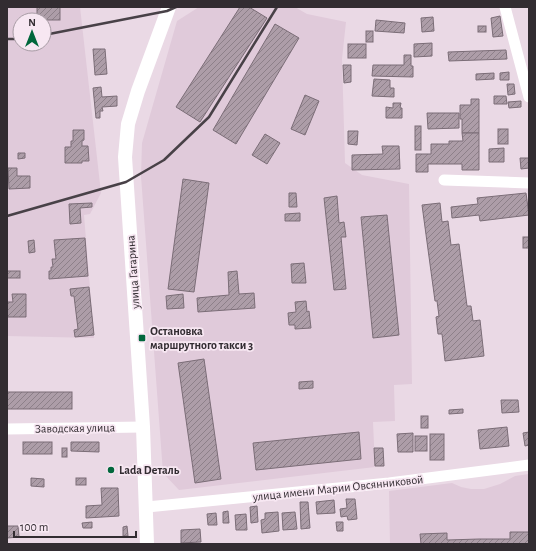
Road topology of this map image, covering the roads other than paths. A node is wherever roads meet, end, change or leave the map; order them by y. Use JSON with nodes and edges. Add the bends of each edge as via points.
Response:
{"nodes":[{"id":1,"x":169,"y":7,"type":"edge"},
{"id":2,"x":505,"y":7,"type":"edge"},
{"id":3,"x":529,"y":97,"type":"edge"},
{"id":4,"x":444,"y":180,"type":"dead end"},
{"id":5,"x":529,"y":183,"type":"edge"},
{"id":6,"x":143,"y":427,"type":"junction"},
{"id":7,"x":7,"y":428,"type":"edge"},
{"id":8,"x":529,"y":465,"type":"edge"},
{"id":9,"x":147,"y":507,"type":"junction"},
{"id":10,"x":147,"y":544,"type":"edge"}],
"edges":[{"from":1,"to":6,"type":"main road","name":"улица Гагарина","via":[[128,124],[125,156]]},
{"from":2,"to":3,"type":"street"},
{"from":4,"to":5,"type":"street"},
{"from":6,"to":7,"type":"street","name":"Заводская улица"},
{"from":6,"to":9,"type":"main road","name":"улица Гагарина"},
{"from":8,"to":9,"type":"street","name":"улица имени Марии Овсянниковой","via":[[389,483]]},
{"from":9,"to":10,"type":"main road","name":"улица Гагарина"}]}
